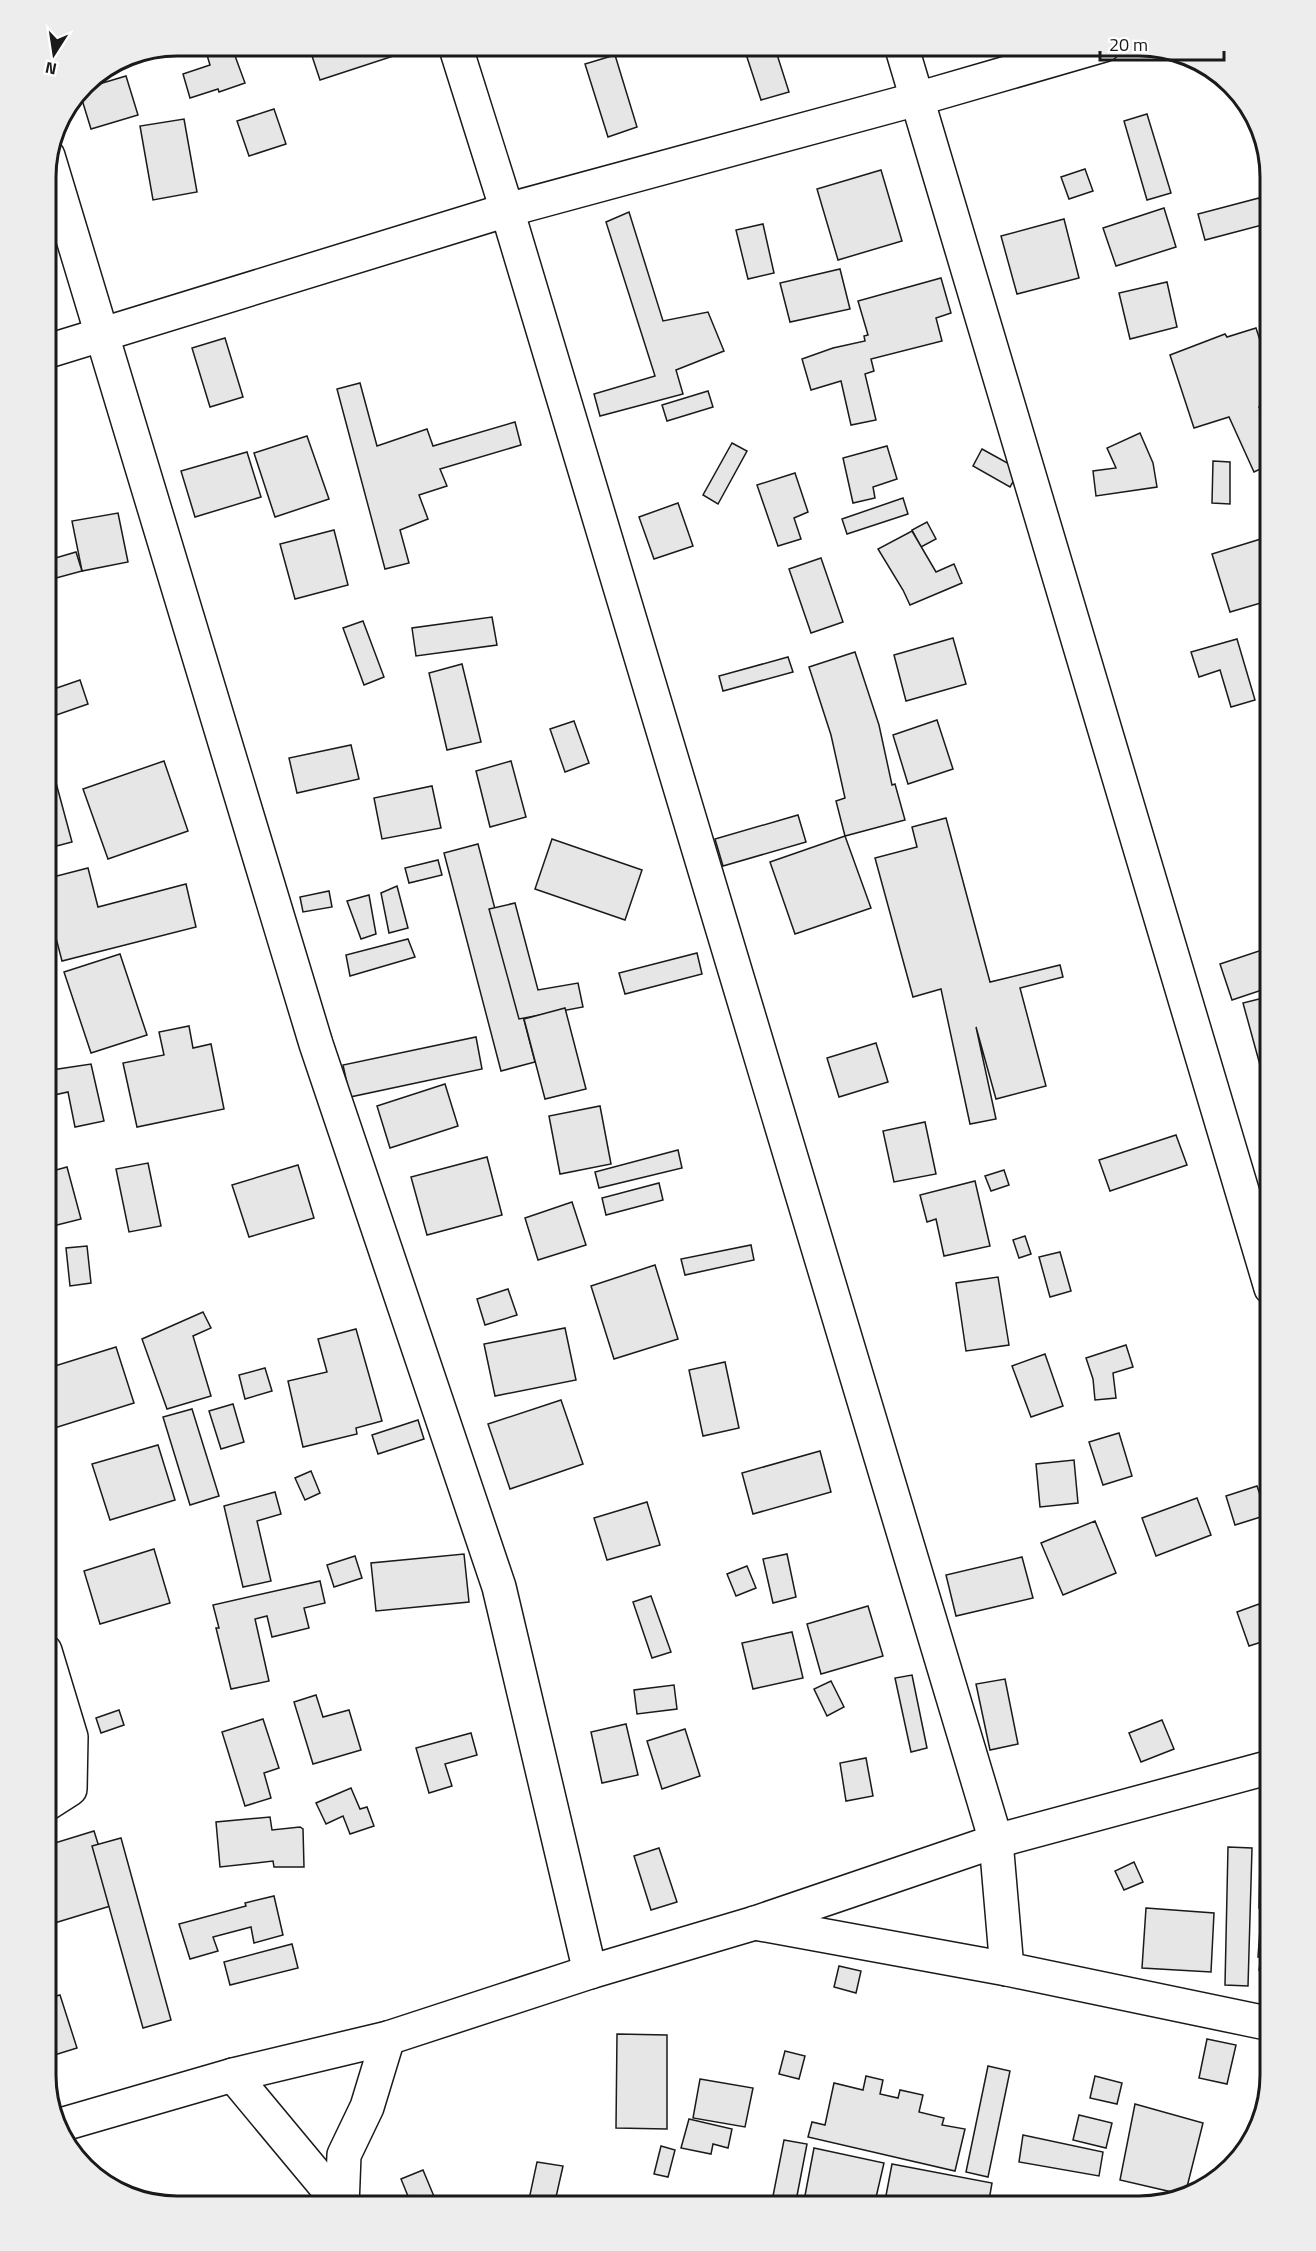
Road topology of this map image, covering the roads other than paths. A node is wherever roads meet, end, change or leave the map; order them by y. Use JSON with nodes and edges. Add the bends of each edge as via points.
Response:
{"nodes":[{"id":1,"x":458,"y":56,"type":"edge"},
{"id":2,"x":904,"y":56,"type":"edge"},
{"id":3,"x":1066,"y":56,"type":"edge"},
{"id":4,"x":917,"y":99,"type":"junction"},
{"id":5,"x":56,"y":182,"type":"edge"},
{"id":6,"x":507,"y":210,"type":"junction"},
{"id":7,"x":103,"y":334,"type":"junction"},
{"id":8,"x":56,"y":349,"type":"edge"},
{"id":9,"x":1260,"y":1251,"type":"edge"},
{"id":10,"x":56,"y":1687,"type":"edge"},
{"id":11,"x":1260,"y":1770,"type":"edge"},
{"id":12,"x":56,"y":1798,"type":"edge"},
{"id":13,"x":996,"y":1841,"type":"junction"},
{"id":14,"x":755,"y":1923,"type":"junction"},
{"id":15,"x":1007,"y":1969,"type":"junction"},
{"id":16,"x":590,"y":1972,"type":"junction"},
{"id":17,"x":1260,"y":2022,"type":"edge"},
{"id":18,"x":388,"y":2038,"type":"junction"},
{"id":19,"x":233,"y":2075,"type":"junction"},
{"id":20,"x":66,"y":2123,"type":"edge"},
{"id":21,"x":333,"y":2195,"type":"edge"},
{"id":22,"x":342,"y":2195,"type":"edge"}],
"edges":[{"from":1,"to":6,"type":"street"},
{"from":2,"to":4,"type":"street"},
{"from":3,"to":4,"type":"street"},
{"from":4,"to":6,"type":"street"},
{"from":4,"to":9,"type":"street"},
{"from":5,"to":7,"type":"street"},
{"from":6,"to":7,"type":"street"},
{"from":6,"to":13,"type":"street"},
{"from":7,"to":8,"type":"street"},
{"from":7,"to":16,"type":"street","via":[[316,1044],[499,1587]]},
{"from":10,"to":12,"type":"street","via":[[71,1737],[70,1789]]},
{"from":11,"to":13,"type":"street"},
{"from":13,"to":14,"type":"street"},
{"from":13,"to":15,"type":"street"},
{"from":14,"to":15,"type":"street"},
{"from":14,"to":16,"type":"street"},
{"from":15,"to":17,"type":"street"},
{"from":16,"to":18,"type":"street"},
{"from":18,"to":19,"type":"street"},
{"from":18,"to":22,"type":"street","via":[[367,2107],[344,2155]]},
{"from":19,"to":20,"type":"street"},
{"from":19,"to":21,"type":"street"}]}
